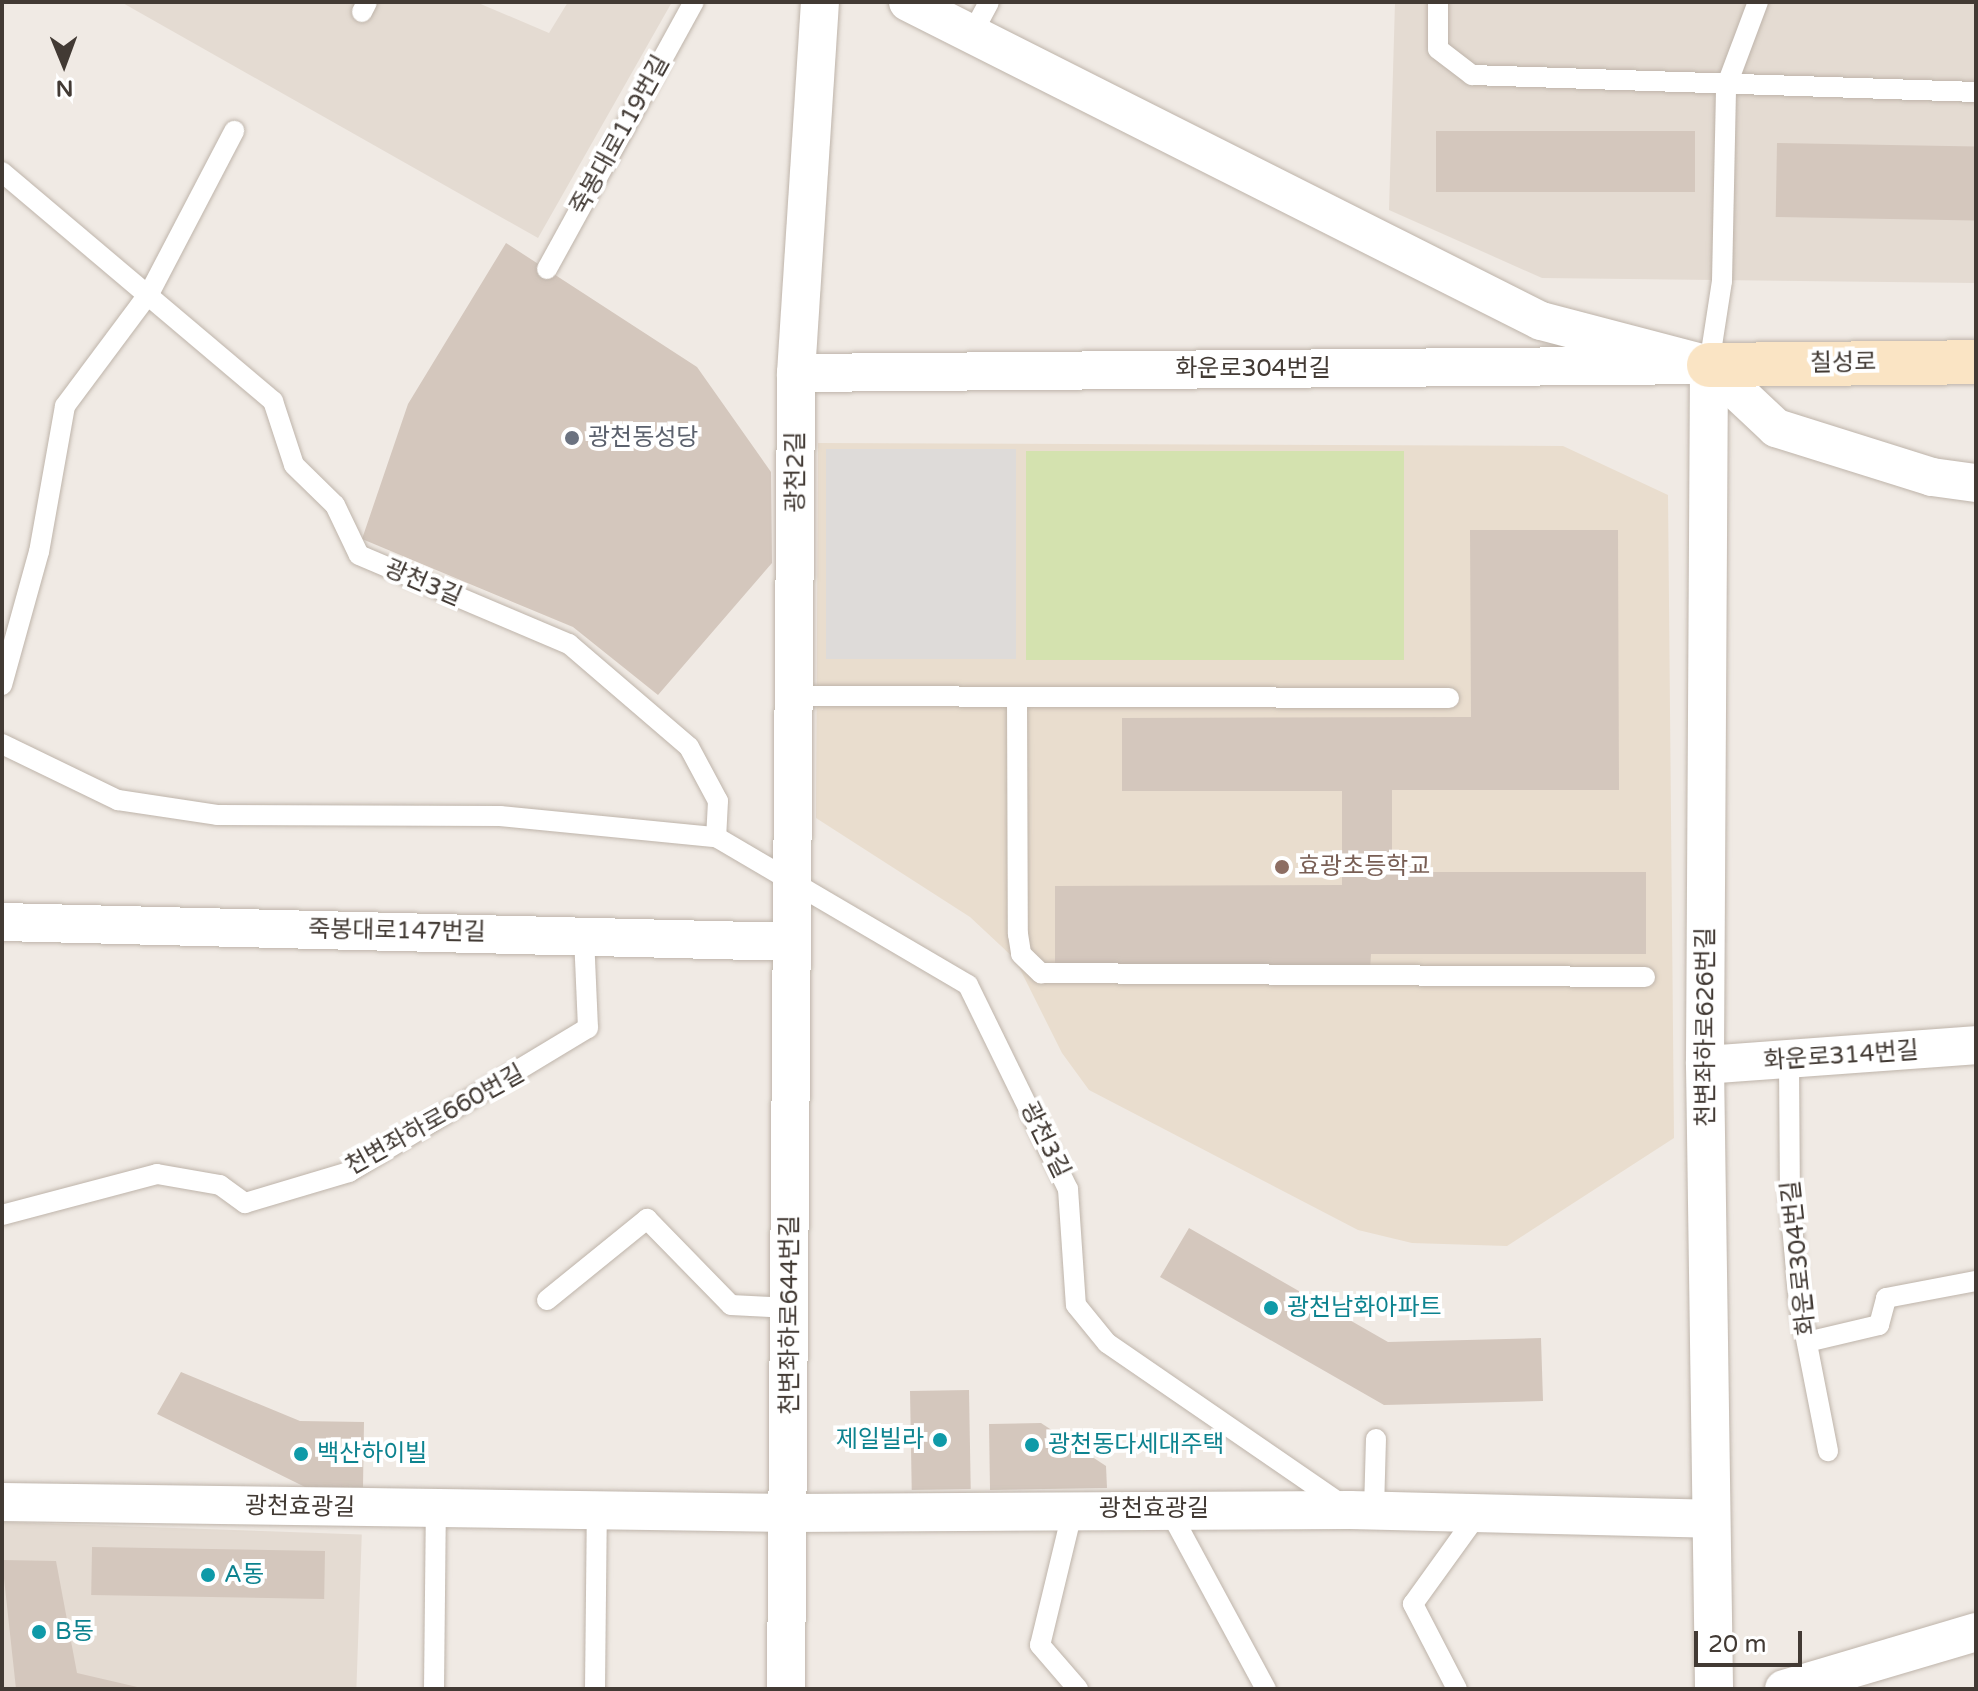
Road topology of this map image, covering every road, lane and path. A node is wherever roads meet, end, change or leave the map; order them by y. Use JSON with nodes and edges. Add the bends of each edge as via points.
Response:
{"nodes":[{"id":1,"x":694,"y":2,"type":"edge"},
{"id":2,"x":820,"y":2,"type":"edge"},
{"id":3,"x":908,"y":2,"type":"edge"},
{"id":4,"x":1438,"y":2,"type":"edge"},
{"id":5,"x":1758,"y":2,"type":"edge"},
{"id":6,"x":980,"y":18,"type":"edge"},
{"id":7,"x":1726,"y":87,"type":"junction"},
{"id":8,"x":1976,"y":92,"type":"edge"},
{"id":9,"x":234,"y":131,"type":"dead end"},
{"id":10,"x":2,"y":172,"type":"edge"},
{"id":11,"x":547,"y":269,"type":"dead end"},
{"id":12,"x":150,"y":292,"type":"junction"},
{"id":13,"x":1976,"y":362,"type":"edge"},
{"id":14,"x":1709,"y":365,"type":"junction"},
{"id":15,"x":796,"y":373,"type":"junction"},
{"id":16,"x":1976,"y":483,"type":"edge"},
{"id":17,"x":2,"y":685,"type":"edge"},
{"id":18,"x":795,"y":696,"type":"junction"},
{"id":19,"x":1017,"y":697,"type":"junction"},
{"id":20,"x":1449,"y":698,"type":"dead end"},
{"id":21,"x":2,"y":744,"type":"edge"},
{"id":22,"x":716,"y":837,"type":"junction"},
{"id":23,"x":793,"y":877,"type":"junction"},
{"id":24,"x":2,"y":922,"type":"edge"},
{"id":25,"x":584,"y":935,"type":"junction"},
{"id":26,"x":792,"y":942,"type":"junction"},
{"id":27,"x":1645,"y":977,"type":"dead end"},
{"id":28,"x":1976,"y":1045,"type":"edge"},
{"id":29,"x":1789,"y":1062,"type":"junction"},
{"id":30,"x":1705,"y":1065,"type":"junction"},
{"id":31,"x":2,"y":1215,"type":"edge"},
{"id":32,"x":1976,"y":1281,"type":"edge"},
{"id":33,"x":547,"y":1300,"type":"dead end"},
{"id":34,"x":790,"y":1308,"type":"junction"},
{"id":35,"x":1807,"y":1342,"type":"junction"},
{"id":36,"x":1376,"y":1439,"type":"dead end"},
{"id":37,"x":1828,"y":1451,"type":"dead end"},
{"id":38,"x":2,"y":1502,"type":"edge"},
{"id":39,"x":1168,"y":1508,"type":"junction"},
{"id":40,"x":436,"y":1509,"type":"junction"},
{"id":41,"x":1073,"y":1509,"type":"junction"},
{"id":42,"x":1362,"y":1510,"type":"junction"},
{"id":43,"x":597,"y":1511,"type":"junction"},
{"id":44,"x":790,"y":1513,"type":"junction"},
{"id":45,"x":1478,"y":1514,"type":"junction"},
{"id":46,"x":1710,"y":1519,"type":"junction"},
{"id":47,"x":1976,"y":1632,"type":"edge"},
{"id":48,"x":434,"y":1689,"type":"edge"},
{"id":49,"x":595,"y":1689,"type":"edge"},
{"id":50,"x":786,"y":1689,"type":"edge"},
{"id":51,"x":1078,"y":1689,"type":"edge"},
{"id":52,"x":1266,"y":1689,"type":"edge"},
{"id":53,"x":1457,"y":1689,"type":"edge"},
{"id":54,"x":1714,"y":1689,"type":"edge"},
{"id":55,"x":1784,"y":1689,"type":"edge"}],
"edges":[{"from":1,"to":11,"type":"lane","name":"죽봉대로119번길"},
{"from":2,"to":15,"type":"street","name":"광천2길"},
{"from":3,"to":6,"type":"street"},
{"from":4,"to":7,"type":"lane","via":[[1438,49],[1472,75]]},
{"from":5,"to":7,"type":"lane"},
{"from":6,"to":14,"type":"street","via":[[1541,321]]},
{"from":7,"to":8,"type":"lane"},
{"from":7,"to":14,"type":"lane","via":[[1722,281]]},
{"from":9,"to":12,"type":"lane"},
{"from":10,"to":12,"type":"lane","name":"광천3길"},
{"from":12,"to":17,"type":"lane","via":[[65,406],[39,552]]},
{"from":12,"to":22,"type":"lane","name":"광천3길","via":[[273,401],[294,465],[335,505],[359,555],[569,644],[662,720],[689,747],[718,801]]},
{"from":13,"to":14,"type":"street","name":"칠성로"},
{"from":14,"to":15,"type":"street","name":"화운로304번길"},
{"from":14,"to":16,"type":"street","via":[[1776,428],[1932,477]]},
{"from":14,"to":30,"type":"street","name":"천변좌하로626번길"},
{"from":15,"to":18,"type":"street","name":"광천2길"},
{"from":18,"to":19,"type":"lane"},
{"from":18,"to":23,"type":"street","name":"광천2길"},
{"from":19,"to":20,"type":"lane"},
{"from":19,"to":27,"type":"lane","via":[[1018,934],[1021,954],[1041,973]]},
{"from":21,"to":22,"type":"lane","name":"광천3길","via":[[118,800],[217,815],[500,816]]},
{"from":22,"to":23,"type":"lane","name":"광천3길"},
{"from":23,"to":26,"type":"street","name":"광천2길"},
{"from":23,"to":42,"type":"lane","name":"광천3길","via":[[968,985],[1068,1189],[1076,1305],[1107,1343]]},
{"from":24,"to":25,"type":"street","name":"죽봉대로147번길"},
{"from":25,"to":26,"type":"street","name":"죽봉대로147번길"},
{"from":25,"to":31,"type":"lane","name":"천변좌하로660번길","via":[[588,1028],[349,1172],[245,1203],[220,1185],[157,1174]]},
{"from":26,"to":34,"type":"street","name":"천변좌하로644번길"},
{"from":28,"to":29,"type":"street","name":"화운로314번길"},
{"from":29,"to":30,"type":"street","name":"화운로314번길"},
{"from":29,"to":35,"type":"lane","name":"화운로304번길","via":[[1790,1204]]},
{"from":30,"to":46,"type":"street","name":"천변좌하로626번길"},
{"from":32,"to":35,"type":"lane","via":[[1886,1298],[1879,1325]]},
{"from":33,"to":34,"type":"lane","via":[[647,1219],[731,1305]]},
{"from":34,"to":44,"type":"street","name":"천변좌하로644번길"},
{"from":35,"to":37,"type":"lane","name":"화운로304번길"},
{"from":36,"to":42,"type":"lane"},
{"from":38,"to":40,"type":"street","name":"광천효광길"},
{"from":39,"to":41,"type":"street","name":"광천효광길"},
{"from":39,"to":42,"type":"street","name":"광천효광길"},
{"from":39,"to":52,"type":"lane"},
{"from":40,"to":43,"type":"street","name":"광천효광길"},
{"from":40,"to":48,"type":"lane"},
{"from":41,"to":44,"type":"street","name":"광천효광길"},
{"from":41,"to":51,"type":"lane","via":[[1040,1645]]},
{"from":42,"to":45,"type":"street","name":"광천효광길"},
{"from":43,"to":44,"type":"street","name":"광천효광길"},
{"from":43,"to":49,"type":"lane"},
{"from":44,"to":50,"type":"street","name":"천변좌하로644번길"},
{"from":45,"to":46,"type":"street","name":"광천효광길"},
{"from":45,"to":53,"type":"lane","via":[[1413,1604]]},
{"from":46,"to":54,"type":"street","name":"천변좌하로626번길"},
{"from":47,"to":55,"type":"street"}]}
